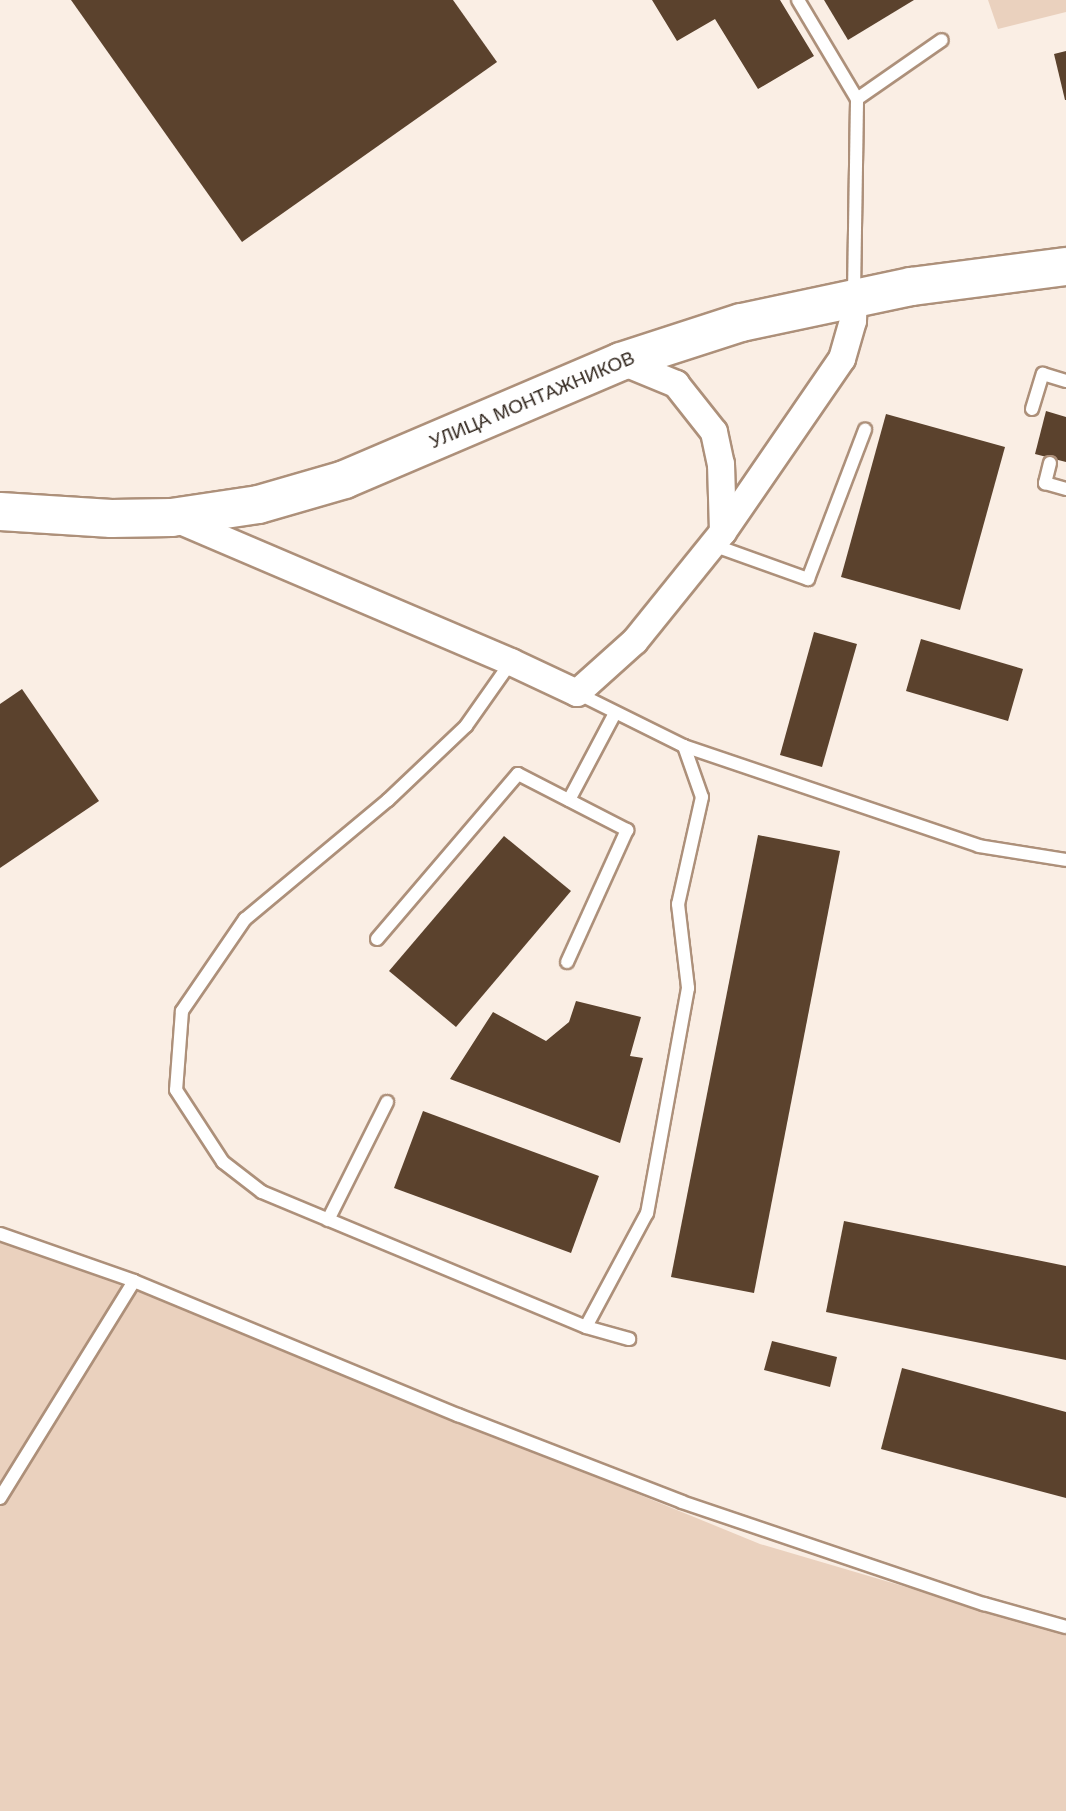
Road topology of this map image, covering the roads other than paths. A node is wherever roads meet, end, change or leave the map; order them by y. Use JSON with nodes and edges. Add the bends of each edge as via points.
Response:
{"nodes":[{"id":1,"x":798,"y":0,"type":"edge"},
{"id":2,"x":942,"y":40,"type":"dead end"},
{"id":3,"x":857,"y":99,"type":"junction"},
{"id":4,"x":1066,"y":266,"type":"edge"},
{"id":5,"x":854,"y":297,"type":"junction"},
{"id":6,"x":620,"y":361,"type":"junction"},
{"id":7,"x":1066,"y":381,"type":"edge"},
{"id":8,"x":1032,"y":409,"type":"dead end"},
{"id":9,"x":865,"y":430,"type":"dead end"},
{"id":10,"x":1050,"y":463,"type":"dead end"},
{"id":11,"x":1066,"y":489,"type":"edge"},
{"id":12,"x":0,"y":511,"type":"edge"},
{"id":13,"x":171,"y":517,"type":"junction"},
{"id":14,"x":718,"y":539,"type":"junction"},
{"id":15,"x":511,"y":662,"type":"junction"},
{"id":16,"x":577,"y":693,"type":"junction"},
{"id":17,"x":615,"y":713,"type":"junction"},
{"id":18,"x":684,"y":746,"type":"junction"},
{"id":19,"x":569,"y":800,"type":"junction"},
{"id":20,"x":1066,"y":860,"type":"edge"},
{"id":21,"x":377,"y":939,"type":"dead end"},
{"id":22,"x":567,"y":962,"type":"dead end"},
{"id":23,"x":387,"y":1102,"type":"dead end"},
{"id":24,"x":328,"y":1220,"type":"junction"},
{"id":25,"x":0,"y":1234,"type":"edge"},
{"id":26,"x":134,"y":1281,"type":"junction"},
{"id":27,"x":586,"y":1327,"type":"junction"},
{"id":28,"x":629,"y":1339,"type":"dead end"},
{"id":29,"x":0,"y":1498,"type":"edge"},
{"id":30,"x":1066,"y":1627,"type":"edge"}],
"edges":[{"from":1,"to":3,"type":"lane"},
{"from":2,"to":3,"type":"lane"},
{"from":3,"to":5,"type":"lane"},
{"from":4,"to":5,"type":"main road","name":"УЛИЦА МОНТАЖНИКОВ"},
{"from":5,"to":6,"type":"main road","name":"УЛИЦА МОНТАЖНИКОВ","via":[[741,322]]},
{"from":5,"to":14,"type":"street","via":[[853,321],[842,359]]},
{"from":6,"to":13,"type":"main road","name":"УЛИЦА МОНТАЖНИКОВ","via":[[344,480],[258,504]]},
{"from":6,"to":14,"type":"street","via":[[676,384],[715,432],[721,464]]},
{"from":7,"to":8,"type":"lane","via":[[1043,374]]},
{"from":9,"to":14,"type":"lane","via":[[808,579]]},
{"from":10,"to":11,"type":"lane","via":[[1045,484]]},
{"from":12,"to":13,"type":"main road","name":"УЛИЦА МОНТАЖНИКОВ","via":[[111,519]]},
{"from":13,"to":15,"type":"street"},
{"from":14,"to":16,"type":"street","via":[[635,640]]},
{"from":15,"to":16,"type":"street"},
{"from":15,"to":24,"type":"lane","via":[[466,726],[388,800],[246,919],[182,1011],[176,1090],[223,1162],[262,1192]]},
{"from":16,"to":17,"type":"lane"},
{"from":17,"to":18,"type":"lane"},
{"from":17,"to":19,"type":"lane"},
{"from":18,"to":20,"type":"lane","via":[[979,846]]},
{"from":18,"to":27,"type":"lane","via":[[702,797],[678,904],[688,988],[648,1213]]},
{"from":19,"to":21,"type":"lane","via":[[518,774]]},
{"from":19,"to":22,"type":"lane","via":[[627,830]]},
{"from":23,"to":24,"type":"lane"},
{"from":24,"to":27,"type":"lane"},
{"from":25,"to":26,"type":"lane"},
{"from":26,"to":29,"type":"lane"},
{"from":26,"to":30,"type":"lane","via":[[682,1502],[984,1604]]},
{"from":27,"to":28,"type":"lane"}]}
